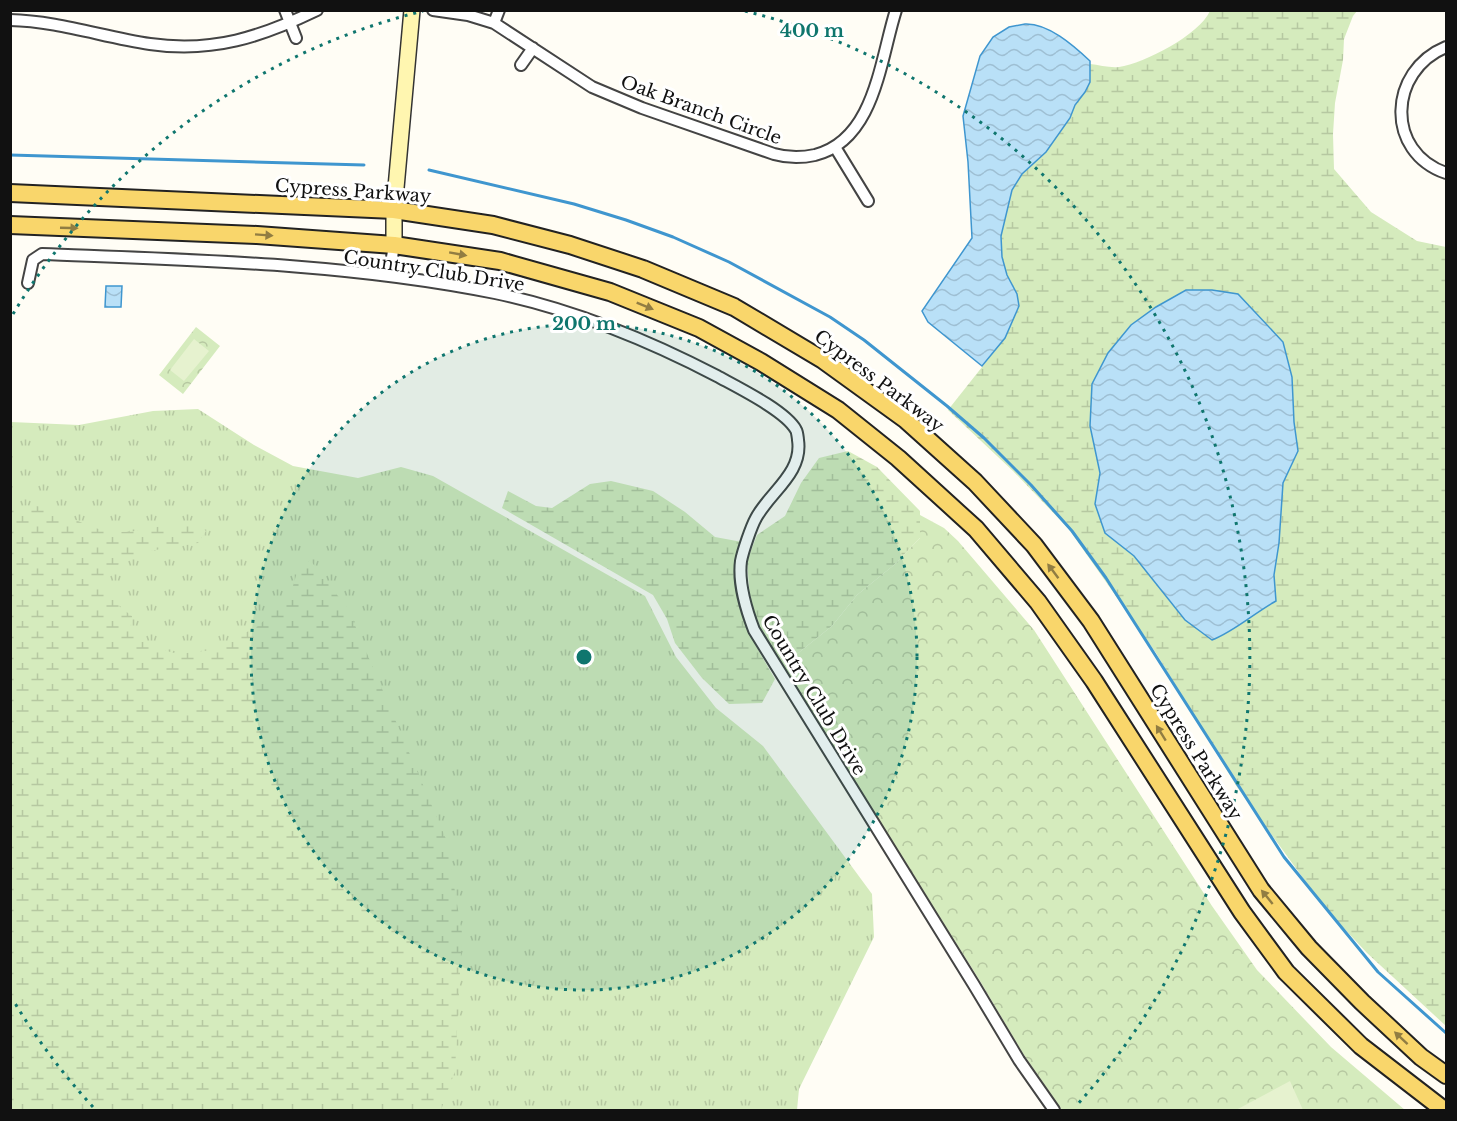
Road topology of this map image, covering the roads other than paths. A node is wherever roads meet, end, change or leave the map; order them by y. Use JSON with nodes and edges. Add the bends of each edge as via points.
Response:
{"nodes":[{"id":1,"x":285,"y":10,"type":"edge"},
{"id":2,"x":317,"y":10,"type":"edge"},
{"id":3,"x":412,"y":10,"type":"edge"},
{"id":4,"x":433,"y":10,"type":"edge"},
{"id":5,"x":499,"y":10,"type":"edge"},
{"id":6,"x":896,"y":10,"type":"edge"},
{"id":7,"x":10,"y":20,"type":"edge"},
{"id":8,"x":494,"y":23,"type":"junction"},
{"id":9,"x":290,"y":24,"type":"junction"},
{"id":10,"x":296,"y":38,"type":"dead end"},
{"id":11,"x":1446,"y":47,"type":"edge"},
{"id":12,"x":533,"y":48,"type":"junction"},
{"id":13,"x":521,"y":65,"type":"dead end"},
{"id":14,"x":835,"y":147,"type":"junction"},
{"id":15,"x":1446,"y":173,"type":"edge"},
{"id":16,"x":10,"y":193,"type":"edge"},
{"id":17,"x":868,"y":201,"type":"dead end"},
{"id":18,"x":394,"y":210,"type":"junction"},
{"id":19,"x":10,"y":225,"type":"edge"},
{"id":20,"x":394,"y":245,"type":"junction"},
{"id":21,"x":389,"y":276,"type":"junction"},
{"id":22,"x":28,"y":283,"type":"dead end"},
{"id":23,"x":1446,"y":1075,"type":"edge"},
{"id":24,"x":1054,"y":1110,"type":"edge"},
{"id":25,"x":1444,"y":1110,"type":"edge"}],
"edges":[{"from":1,"to":9,"type":"street"},
{"from":2,"to":9,"type":"street"},
{"from":3,"to":18,"type":"street"},
{"from":4,"to":8,"type":"street","name":"Oak Branch Circle"},
{"from":5,"to":8,"type":"street"},
{"from":6,"to":14,"type":"street","name":"Oak Branch Circle","via":[[866,111],[855,130]]},
{"from":7,"to":9,"type":"street","via":[[182,46],[227,43]]},
{"from":8,"to":12,"type":"street","name":"Oak Branch Circle"},
{"from":9,"to":10,"type":"street"},
{"from":11,"to":15,"type":"street","via":[[1427,58],[1414,72],[1404,89],[1401,111],[1406,137],[1414,150],[1425,162]]},
{"from":12,"to":13,"type":"street"},
{"from":12,"to":14,"type":"street","name":"Oak Branch Circle","via":[[592,87],[783,157],[799,157]]},
{"from":14,"to":17,"type":"street"},
{"from":16,"to":18,"type":"main road","name":"Cypress Parkway"},
{"from":18,"to":20,"type":"street"},
{"from":23,"to":18,"type":"main road","name":"Cypress Parkway","one_way":true,"via":[[1362,1002],[1275,907],[1212,816],[1091,621],[1034,545],[975,482],[906,420],[823,360],[734,307],[643,269],[493,225]]},
{"from":19,"to":20,"type":"main road","one_way":true},
{"from":20,"to":21,"type":"street"},
{"from":20,"to":25,"type":"main road","one_way":true,"via":[[500,261],[610,292],[699,328],[838,410],[898,458],[976,529],[1038,602],[1094,681],[1242,912],[1286,972],[1361,1046]]},
{"from":21,"to":22,"type":"street","name":"Country Club Drive","via":[[232,262],[42,254],[33,260]]},
{"from":21,"to":24,"type":"street","name":"Country Club Drive","via":[[496,293],[580,316],[671,352],[758,398],[796,430],[799,446],[790,473],[756,518],[741,561],[744,601],[753,630],[1019,1060]]}]}
